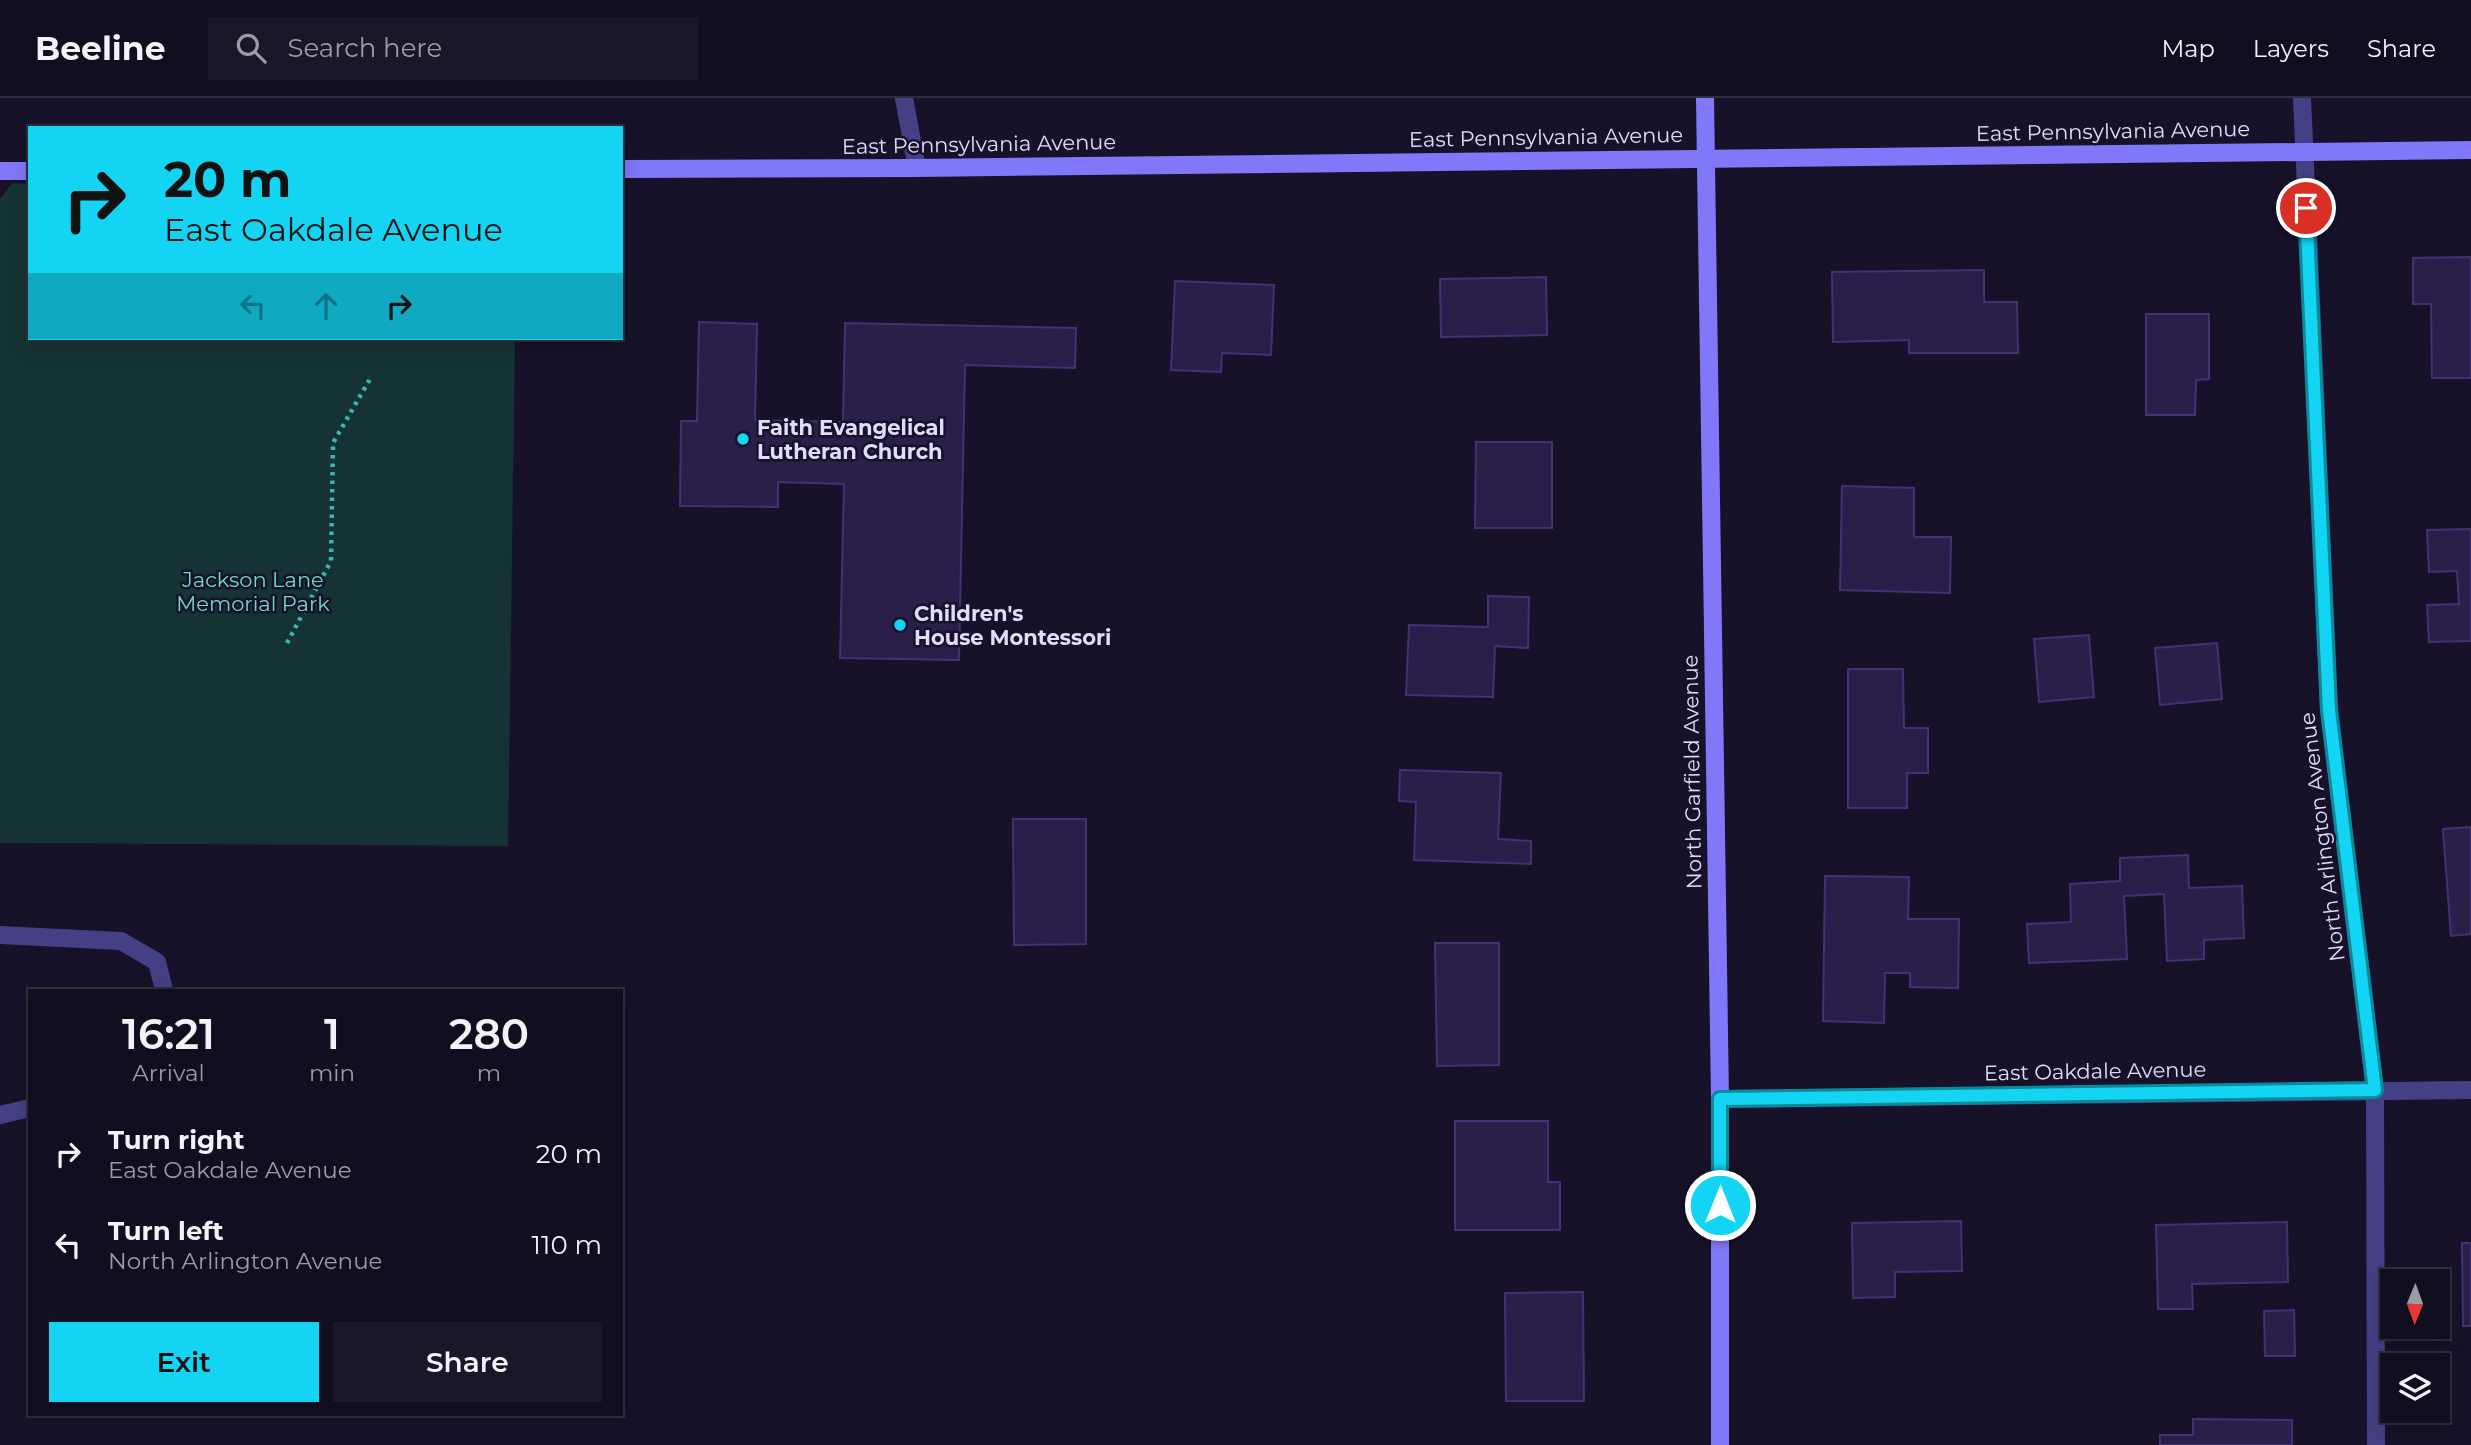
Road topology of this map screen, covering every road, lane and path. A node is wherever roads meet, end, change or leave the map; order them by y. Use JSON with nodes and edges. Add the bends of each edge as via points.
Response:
{"nodes":[{"id":1,"x":904,"y":98,"type":"edge"},
{"id":2,"x":1704,"y":98,"type":"edge"},
{"id":3,"x":2302,"y":98,"type":"edge"},
{"id":4,"x":2471,"y":150,"type":"edge"},
{"id":5,"x":2304,"y":152,"type":"junction"},
{"id":6,"x":1705,"y":158,"type":"junction"},
{"id":7,"x":917,"y":168,"type":"junction"},
{"id":8,"x":623,"y":169,"type":"edge"},
{"id":9,"x":0,"y":171,"type":"edge"},
{"id":10,"x":28,"y":171,"type":"edge"},
{"id":11,"x":370,"y":379,"type":"dead end"},
{"id":12,"x":287,"y":643,"type":"dead end"},
{"id":13,"x":0,"y":935,"type":"edge"},
{"id":14,"x":164,"y":989,"type":"edge"},
{"id":15,"x":2375,"y":1090,"type":"junction"},
{"id":16,"x":2471,"y":1090,"type":"edge"},
{"id":17,"x":1720,"y":1099,"type":"junction"},
{"id":18,"x":28,"y":1108,"type":"edge"},
{"id":19,"x":0,"y":1115,"type":"edge"},
{"id":20,"x":1720,"y":1445,"type":"edge"},
{"id":21,"x":2376,"y":1445,"type":"edge"}],
"edges":[{"from":1,"to":7,"type":"street"},
{"from":2,"to":6,"type":"street","name":"North Garfield Avenue"},
{"from":3,"to":5,"type":"street","name":"North Arlington Avenue"},
{"from":4,"to":5,"type":"street","name":"East Pennsylvania Avenue"},
{"from":5,"to":6,"type":"street","name":"East Pennsylvania Avenue"},
{"from":5,"to":15,"type":"street","name":"North Arlington Avenue","via":[[2329,710]]},
{"from":6,"to":7,"type":"street","name":"East Pennsylvania Avenue"},
{"from":6,"to":17,"type":"street","name":"North Garfield Avenue"},
{"from":7,"to":8,"type":"street","name":"East Pennsylvania Avenue"},
{"from":9,"to":10,"type":"street"},
{"from":11,"to":12,"type":"path","via":[[333,443],[331,561]]},
{"from":13,"to":14,"type":"street","via":[[121,942],[157,962]]},
{"from":15,"to":16,"type":"street","name":"East Oakdale Avenue"},
{"from":15,"to":17,"type":"street","name":"East Oakdale Avenue"},
{"from":15,"to":21,"type":"street","name":"North Arlington Avenue"},
{"from":17,"to":20,"type":"street","name":"North Garfield Avenue"},
{"from":18,"to":19,"type":"street"}]}
